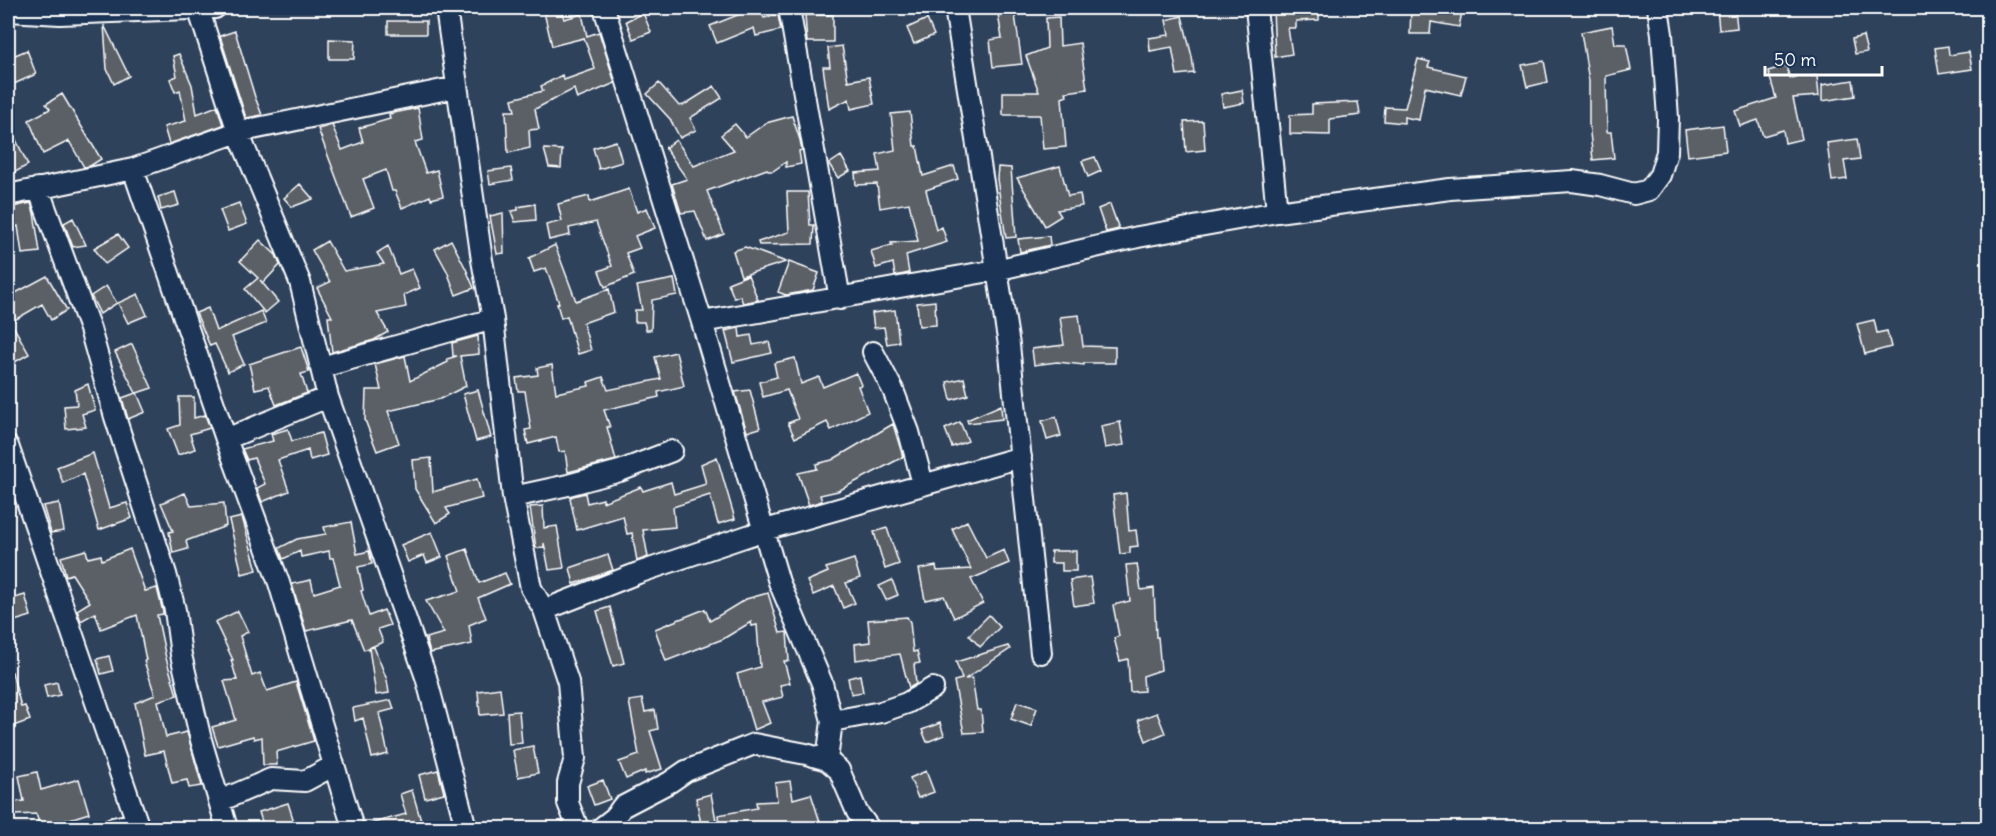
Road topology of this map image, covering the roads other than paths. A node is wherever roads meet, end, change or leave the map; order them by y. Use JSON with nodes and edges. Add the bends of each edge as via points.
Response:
{"nodes":[{"id":1,"x":178,"y":8,"type":"edge"},
{"id":2,"x":198,"y":8,"type":"edge"},
{"id":3,"x":215,"y":8,"type":"edge"},
{"id":4,"x":446,"y":8,"type":"edge"},
{"id":5,"x":604,"y":8,"type":"edge"},
{"id":6,"x":789,"y":8,"type":"edge"},
{"id":7,"x":955,"y":8,"type":"edge"},
{"id":8,"x":1256,"y":8,"type":"edge"},
{"id":9,"x":1658,"y":8,"type":"edge"},
{"id":10,"x":8,"y":11,"type":"edge"},
{"id":11,"x":456,"y":87,"type":"junction"},
{"id":12,"x":238,"y":132,"type":"junction"},
{"id":13,"x":133,"y":169,"type":"junction"},
{"id":14,"x":38,"y":188,"type":"junction"},
{"id":15,"x":8,"y":195,"type":"edge"},
{"id":16,"x":1277,"y":212,"type":"junction"},
{"id":17,"x":996,"y":270,"type":"junction"},
{"id":18,"x":840,"y":299,"type":"junction"},
{"id":19,"x":493,"y":319,"type":"junction"},
{"id":20,"x":702,"y":322,"type":"junction"},
{"id":21,"x":873,"y":352,"type":"dead end"},
{"id":22,"x":322,"y":367,"type":"junction"},
{"id":23,"x":328,"y":397,"type":"junction"},
{"id":24,"x":226,"y":439,"type":"junction"},
{"id":25,"x":8,"y":446,"type":"edge"},
{"id":26,"x":672,"y":451,"type":"dead end"},
{"id":27,"x":1021,"y":457,"type":"junction"},
{"id":28,"x":923,"y":484,"type":"junction"},
{"id":29,"x":513,"y":496,"type":"junction"},
{"id":30,"x":765,"y":530,"type":"junction"},
{"id":31,"x":544,"y":610,"type":"junction"},
{"id":32,"x":1041,"y":654,"type":"dead end"},
{"id":33,"x":933,"y":688,"type":"dead end"},
{"id":34,"x":832,"y":721,"type":"junction"},
{"id":35,"x":827,"y":760,"type":"junction"},
{"id":36,"x":333,"y":766,"type":"junction"},
{"id":37,"x":220,"y":801,"type":"junction"},
{"id":38,"x":138,"y":826,"type":"edge"},
{"id":39,"x":113,"y":828,"type":"edge"},
{"id":40,"x":227,"y":828,"type":"edge"},
{"id":41,"x":353,"y":828,"type":"edge"},
{"id":42,"x":466,"y":828,"type":"edge"},
{"id":43,"x":578,"y":828,"type":"edge"},
{"id":44,"x":601,"y":828,"type":"edge"},
{"id":45,"x":868,"y":828,"type":"edge"}],
"edges":[{"from":1,"to":2,"type":"street"},
{"from":1,"to":10,"type":"street","via":[[60,14]]},
{"from":2,"to":3,"type":"street"},
{"from":2,"to":12,"type":"street"},
{"from":4,"to":11,"type":"street"},
{"from":5,"to":20,"type":"street"},
{"from":6,"to":18,"type":"street"},
{"from":7,"to":17,"type":"street"},
{"from":8,"to":16,"type":"street"},
{"from":9,"to":16,"type":"street","via":[[1668,118],[1667,152],[1660,176],[1649,190],[1634,194],[1572,181],[1450,189]]},
{"from":11,"to":12,"type":"street"},
{"from":11,"to":19,"type":"street"},
{"from":12,"to":13,"type":"street"},
{"from":12,"to":22,"type":"street","via":[[300,282]]},
{"from":13,"to":14,"type":"street"},
{"from":13,"to":24,"type":"street"},
{"from":14,"to":15,"type":"street"},
{"from":14,"to":37,"type":"street","via":[[90,329],[166,574],[201,740]]},
{"from":16,"to":17,"type":"street","via":[[1138,237]]},
{"from":17,"to":18,"type":"street"},
{"from":17,"to":27,"type":"street","via":[[1010,345]]},
{"from":18,"to":20,"type":"street"},
{"from":19,"to":22,"type":"street"},
{"from":19,"to":29,"type":"street"},
{"from":20,"to":30,"type":"street"},
{"from":21,"to":28,"type":"street","via":[[909,432]]},
{"from":22,"to":23,"type":"street"},
{"from":23,"to":24,"type":"street"},
{"from":23,"to":42,"type":"street","via":[[426,677]]},
{"from":24,"to":36,"type":"street","via":[[279,583]]},
{"from":25,"to":38,"type":"street"},
{"from":26,"to":29,"type":"street","via":[[620,471]]},
{"from":27,"to":28,"type":"street"},
{"from":27,"to":32,"type":"street"},
{"from":28,"to":30,"type":"street"},
{"from":29,"to":31,"type":"street","via":[[531,588]]},
{"from":30,"to":31,"type":"street"},
{"from":30,"to":34,"type":"street","via":[[779,582],[822,683]]},
{"from":31,"to":43,"type":"street","via":[[568,682],[575,758],[568,783],[568,803]]},
{"from":33,"to":34,"type":"street","via":[[881,712]]},
{"from":34,"to":35,"type":"street"},
{"from":35,"to":44,"type":"street","via":[[754,744],[686,771],[622,807]]},
{"from":35,"to":45,"type":"street","via":[[839,770]]},
{"from":36,"to":37,"type":"street","via":[[305,780],[272,779]]},
{"from":36,"to":41,"type":"street"},
{"from":37,"to":40,"type":"street"},
{"from":38,"to":39,"type":"street"}]}
